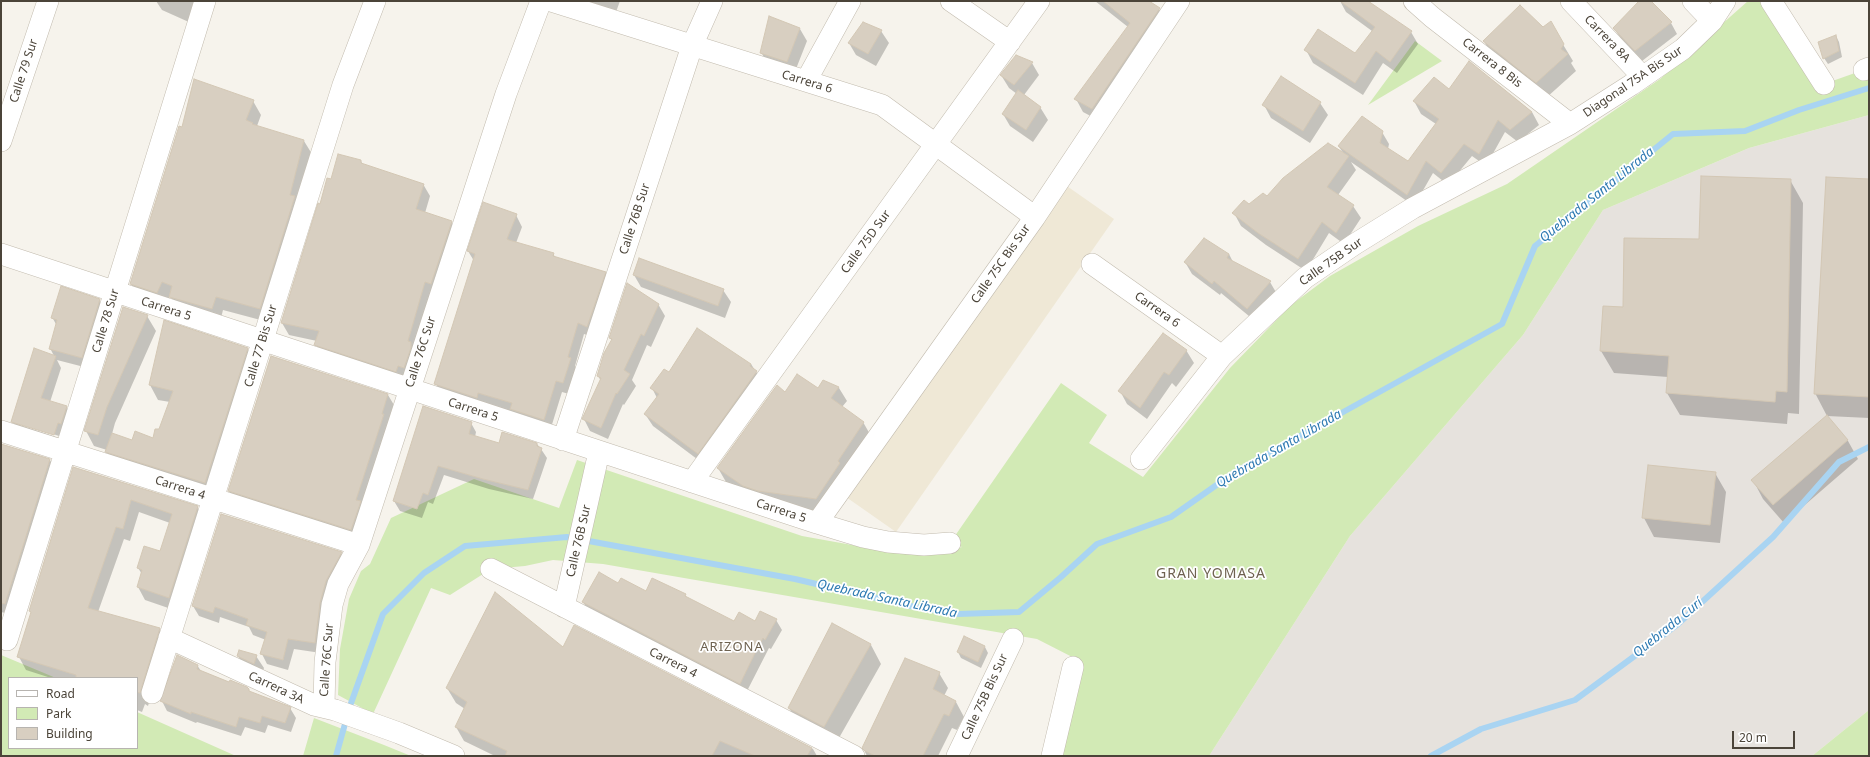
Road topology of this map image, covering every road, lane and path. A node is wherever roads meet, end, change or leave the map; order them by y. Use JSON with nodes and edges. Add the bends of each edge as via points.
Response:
{"nodes":[{"id":1,"x":48,"y":1,"type":"edge"},
{"id":2,"x":205,"y":1,"type":"edge"},
{"id":3,"x":375,"y":1,"type":"edge"},
{"id":4,"x":541,"y":1,"type":"edge"},
{"id":5,"x":550,"y":1,"type":"edge"},
{"id":6,"x":712,"y":1,"type":"edge"},
{"id":7,"x":850,"y":1,"type":"edge"},
{"id":8,"x":950,"y":1,"type":"edge"},
{"id":9,"x":1039,"y":1,"type":"edge"},
{"id":10,"x":1179,"y":1,"type":"edge"},
{"id":11,"x":1414,"y":1,"type":"edge"},
{"id":12,"x":1571,"y":1,"type":"edge"},
{"id":13,"x":1693,"y":1,"type":"edge"},
{"id":14,"x":1726,"y":1,"type":"edge"},
{"id":15,"x":1770,"y":1,"type":"edge"},
{"id":16,"x":1712,"y":21,"type":"junction"},
{"id":17,"x":1010,"y":42,"type":"junction"},
{"id":18,"x":692,"y":46,"type":"junction"},
{"id":19,"x":1643,"y":77,"type":"junction"},
{"id":20,"x":806,"y":81,"type":"junction"},
{"id":21,"x":1824,"y":84,"type":"dead end"},
{"id":22,"x":1570,"y":124,"type":"junction"},
{"id":23,"x":1,"y":141,"type":"edge"},
{"id":24,"x":936,"y":145,"type":"junction"},
{"id":25,"x":1035,"y":217,"type":"junction"},
{"id":26,"x":1,"y":254,"type":"edge"},
{"id":27,"x":1092,"y":264,"type":"dead end"},
{"id":28,"x":115,"y":292,"type":"junction"},
{"id":29,"x":262,"y":340,"type":"junction"},
{"id":30,"x":1222,"y":356,"type":"junction"},
{"id":31,"x":410,"y":389,"type":"junction"},
{"id":32,"x":1,"y":431,"type":"edge"},
{"id":33,"x":563,"y":440,"type":"junction"},
{"id":34,"x":65,"y":452,"type":"junction"},
{"id":35,"x":599,"y":452,"type":"junction"},
{"id":36,"x":1141,"y":459,"type":"dead end"},
{"id":37,"x":692,"y":482,"type":"junction"},
{"id":38,"x":213,"y":499,"type":"junction"},
{"id":39,"x":817,"y":523,"type":"junction"},
{"id":40,"x":950,"y":543,"type":"dead end"},
{"id":41,"x":359,"y":545,"type":"junction"},
{"id":42,"x":492,"y":569,"type":"dead end"},
{"id":43,"x":564,"y":607,"type":"junction"},
{"id":44,"x":169,"y":638,"type":"junction"},
{"id":45,"x":1013,"y":639,"type":"dead end"},
{"id":46,"x":7,"y":640,"type":"dead end"},
{"id":47,"x":1073,"y":667,"type":"dead end"},
{"id":48,"x":152,"y":693,"type":"dead end"},
{"id":49,"x":329,"y":709,"type":"junction"},
{"id":50,"x":454,"y":756,"type":"edge"},
{"id":51,"x":854,"y":756,"type":"edge"},
{"id":52,"x":957,"y":756,"type":"edge"},
{"id":53,"x":1052,"y":756,"type":"edge"}],
"edges":[{"from":1,"to":23,"type":"street","name":"Calle 79 Sur"},
{"from":2,"to":28,"type":"street","name":"Calle 78 Sur"},
{"from":3,"to":29,"type":"street","name":"Calle 77 Bis Sur","via":[[343,85]]},
{"from":4,"to":31,"type":"street","name":"Calle 76C Sur","via":[[506,94]]},
{"from":5,"to":18,"type":"street","name":"Carrera 6"},
{"from":6,"to":18,"type":"street","name":"Calle 76B Sur"},
{"from":7,"to":20,"type":"street"},
{"from":8,"to":17,"type":"street"},
{"from":9,"to":17,"type":"street","name":"Calle 75D Sur"},
{"from":10,"to":25,"type":"street","name":"Calle 75C Bis Sur"},
{"from":11,"to":22,"type":"street","name":"Carrera 8 Bis"},
{"from":12,"to":19,"type":"street","name":"Carrera 8A"},
{"from":13,"to":16,"type":"street"},
{"from":14,"to":16,"type":"street","name":"Diagonal 75A Bis Sur"},
{"from":15,"to":21,"type":"street"},
{"from":16,"to":19,"type":"street","name":"Diagonal 75A Bis Sur","via":[[1683,49]]},
{"from":17,"to":24,"type":"street","name":"Calle 75D Sur"},
{"from":18,"to":20,"type":"street","name":"Carrera 6"},
{"from":18,"to":33,"type":"street","name":"Calle 76B Sur"},
{"from":19,"to":22,"type":"street","name":"Diagonal 75A Bis Sur"},
{"from":20,"to":24,"type":"street","name":"Carrera 6","via":[[882,105]]},
{"from":22,"to":30,"type":"street","name":"Calle 75B Sur","via":[[1413,208],[1355,244],[1305,278]]},
{"from":24,"to":25,"type":"street","name":"Carrera 6"},
{"from":24,"to":37,"type":"street","name":"Calle 75D Sur"},
{"from":25,"to":39,"type":"street","name":"Calle 75C Bis Sur"},
{"from":26,"to":28,"type":"street","name":"Carrera 5"},
{"from":27,"to":30,"type":"street","name":"Carrera 6"},
{"from":28,"to":29,"type":"street","name":"Carrera 5"},
{"from":28,"to":34,"type":"street","name":"Calle 78 Sur"},
{"from":29,"to":31,"type":"street","name":"Carrera 5"},
{"from":29,"to":38,"type":"street","name":"Calle 77 Bis Sur"},
{"from":30,"to":36,"type":"street","name":"Calle 75B Sur"},
{"from":31,"to":33,"type":"street","name":"Carrera 5"},
{"from":31,"to":41,"type":"street","name":"Calle 76C Sur"},
{"from":32,"to":34,"type":"street","name":"Carrera 4"},
{"from":33,"to":35,"type":"street","name":"Carrera 5"},
{"from":34,"to":38,"type":"street","name":"Carrera 4"},
{"from":34,"to":46,"type":"street","name":"Calle 78 Sur"},
{"from":35,"to":37,"type":"street","name":"Carrera 5"},
{"from":35,"to":43,"type":"street","name":"Calle 76B Sur"},
{"from":37,"to":39,"type":"street","name":"Carrera 5"},
{"from":38,"to":41,"type":"street","name":"Carrera 4"},
{"from":38,"to":44,"type":"street","name":"Calle 77 Bis Sur"},
{"from":39,"to":40,"type":"street","name":"Carrera 5","via":[[888,542],[924,545]]},
{"from":41,"to":49,"type":"street","name":"Calle 76C Sur","via":[[338,584],[332,605],[325,662]]},
{"from":42,"to":43,"type":"street","name":"Carrera 4"},
{"from":43,"to":51,"type":"street","name":"Carrera 4"},
{"from":44,"to":48,"type":"street","name":"Calle 77 Bis Sur"},
{"from":44,"to":49,"type":"street","name":"Carrera 3A","via":[[314,705]]},
{"from":45,"to":52,"type":"street","name":"Calle 75B Bis Sur"},
{"from":47,"to":53,"type":"street"},
{"from":49,"to":50,"type":"street","name":"Carrera 3A","via":[[399,733]]}]}
